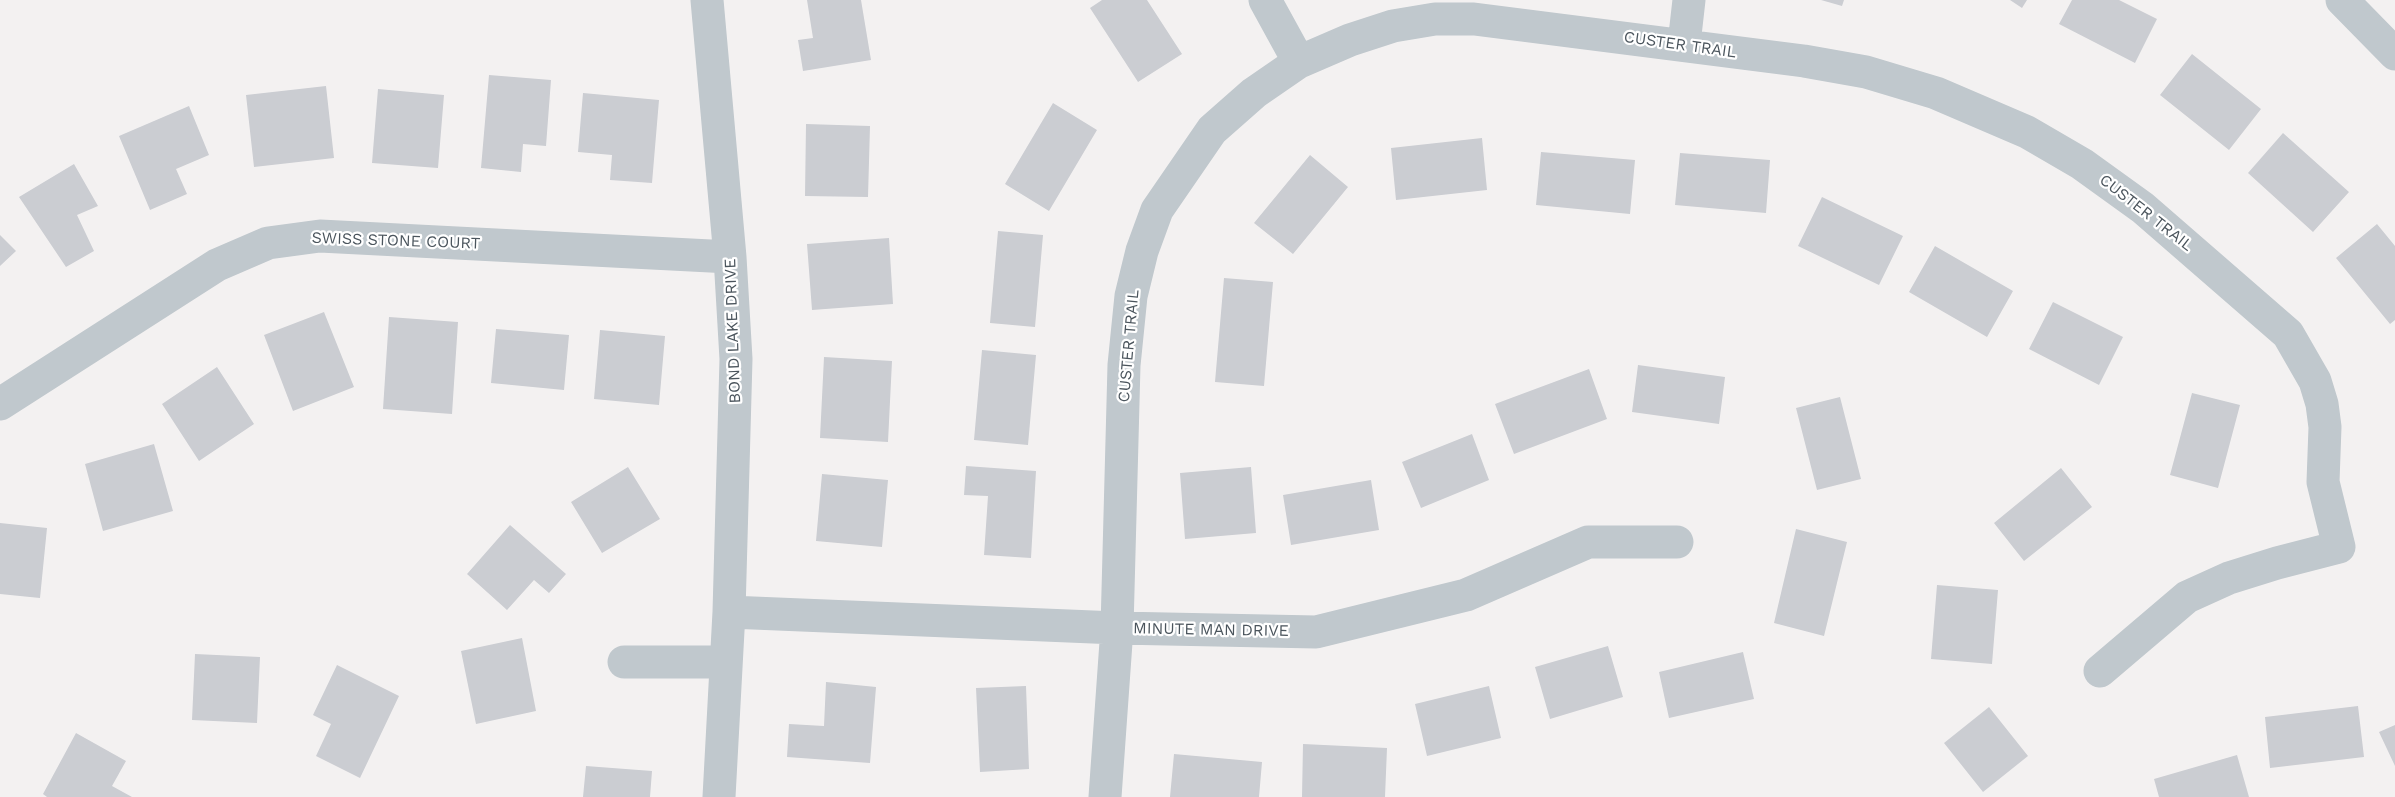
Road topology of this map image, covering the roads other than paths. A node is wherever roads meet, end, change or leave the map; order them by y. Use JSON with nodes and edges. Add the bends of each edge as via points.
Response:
{"nodes":[{"id":1,"x":707,"y":0,"type":"edge"},
{"id":2,"x":1265,"y":0,"type":"edge"},
{"id":3,"x":1689,"y":0,"type":"edge"},
{"id":4,"x":2342,"y":0,"type":"edge"},
{"id":5,"x":1684,"y":44,"type":"junction"},
{"id":6,"x":2395,"y":54,"type":"edge"},
{"id":7,"x":1299,"y":62,"type":"junction"},
{"id":8,"x":730,"y":256,"type":"junction"},
{"id":9,"x":0,"y":404,"type":"edge"},
{"id":10,"x":1677,"y":542,"type":"dead end"},
{"id":11,"x":729,"y":612,"type":"junction"},
{"id":12,"x":1117,"y":628,"type":"junction"},
{"id":13,"x":624,"y":662,"type":"dead end"},
{"id":14,"x":726,"y":662,"type":"junction"},
{"id":15,"x":2100,"y":671,"type":"dead end"},
{"id":16,"x":719,"y":797,"type":"edge"},
{"id":17,"x":1105,"y":797,"type":"edge"}],
"edges":[{"from":1,"to":8,"type":"street","name":"BOND LAKE DRIVE"},
{"from":2,"to":7,"type":"street"},
{"from":3,"to":5,"type":"street"},
{"from":4,"to":6,"type":"street"},
{"from":5,"to":7,"type":"street","name":"CUSTER TRAIL","via":[[1474,19],[1435,19],[1350,39]]},
{"from":5,"to":15,"type":"street","name":"CUSTER TRAIL","via":[[1866,72],[1936,93],[2027,132],[2143,208],[2280,327],[2303,356],[2322,404],[2323,482],[2339,547],[2248,572],[2187,597]]},
{"from":7,"to":12,"type":"street","name":"CUSTER TRAIL","via":[[1254,93],[1212,130],[1157,210],[1142,251],[1131,296],[1124,365]]},
{"from":8,"to":9,"type":"street","name":"SWISS STONE COURT","via":[[320,236],[268,243],[217,265]]},
{"from":8,"to":11,"type":"street","name":"BOND LAKE DRIVE","via":[[736,359]]},
{"from":10,"to":12,"type":"street","name":"MINUTE MAN DRIVE","via":[[1588,542],[1466,595],[1316,632]]},
{"from":11,"to":12,"type":"street","name":"MINUTE MAN DRIVE"},
{"from":11,"to":14,"type":"street","name":"BOND LAKE DRIVE"},
{"from":12,"to":17,"type":"street","name":"CUSTER TRAIL"},
{"from":13,"to":14,"type":"street"},
{"from":14,"to":16,"type":"street","name":"BOND LAKE DRIVE"}]}
